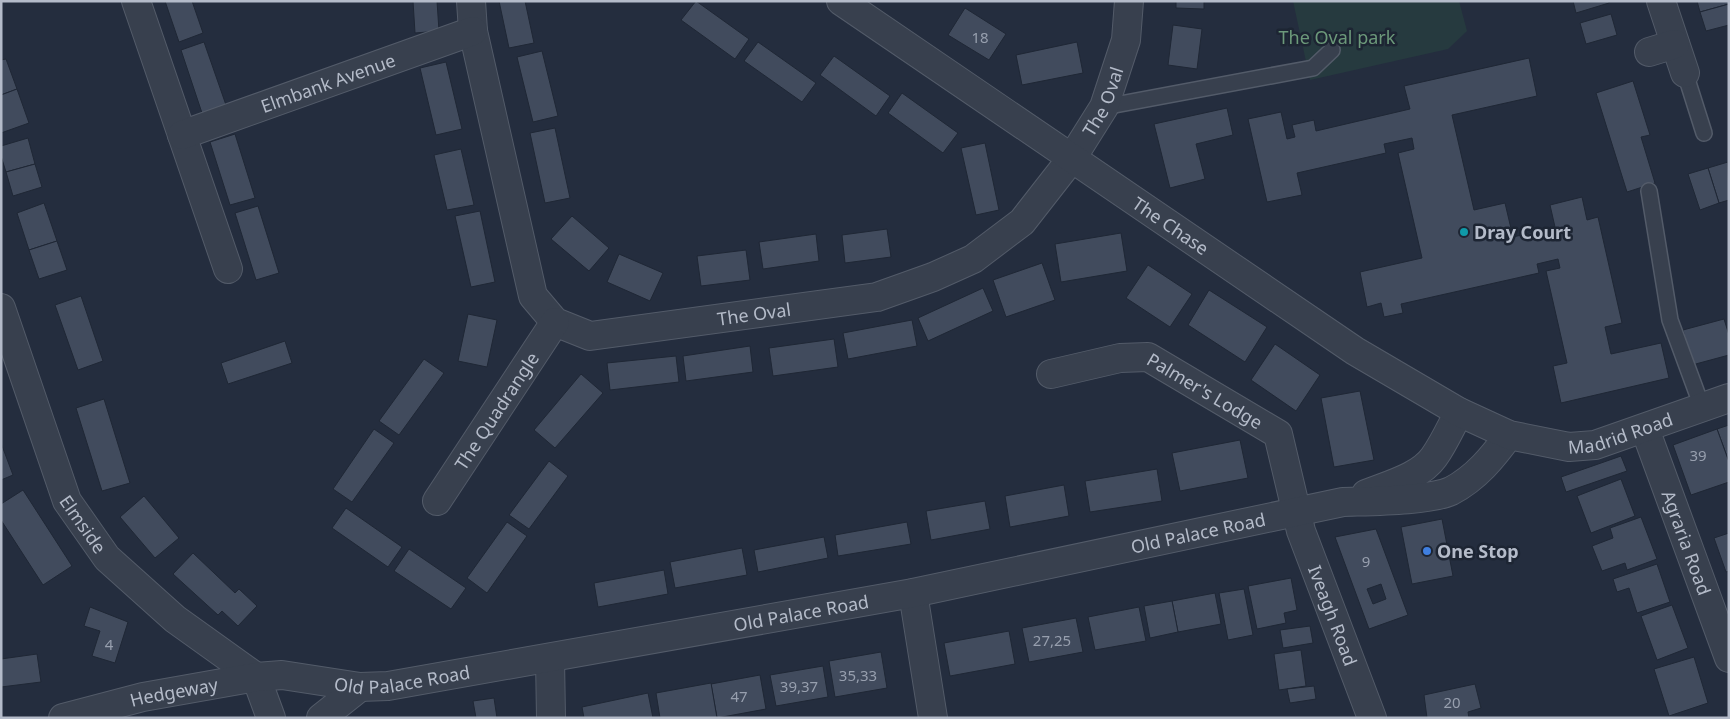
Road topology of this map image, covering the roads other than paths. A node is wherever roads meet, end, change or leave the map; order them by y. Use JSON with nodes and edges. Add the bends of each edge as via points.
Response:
{"nodes":[{"id":1,"x":136,"y":1,"type":"edge"},
{"id":2,"x":471,"y":1,"type":"edge"},
{"id":3,"x":841,"y":1,"type":"edge"},
{"id":4,"x":1129,"y":1,"type":"edge"},
{"id":5,"x":1662,"y":1,"type":"edge"},
{"id":6,"x":473,"y":30,"type":"junction"},
{"id":7,"x":1675,"y":44,"type":"junction"},
{"id":8,"x":1332,"y":50,"type":"dead end"},
{"id":9,"x":1649,"y":52,"type":"dead end"},
{"id":10,"x":1685,"y":73,"type":"joint"},
{"id":11,"x":1104,"y":107,"type":"junction"},
{"id":12,"x":1704,"y":134,"type":"dead end"},
{"id":13,"x":182,"y":135,"type":"junction"},
{"id":14,"x":1072,"y":158,"type":"junction"},
{"id":15,"x":1649,"y":191,"type":"dead end"},
{"id":16,"x":228,"y":269,"type":"dead end"},
{"id":17,"x":1,"y":308,"type":"edge"},
{"id":18,"x":555,"y":322,"type":"junction"},
{"id":19,"x":1050,"y":374,"type":"dead end"},
{"id":20,"x":1729,"y":398,"type":"edge"},
{"id":21,"x":1702,"y":407,"type":"junction"},
{"id":22,"x":1459,"y":412,"type":"junction"},
{"id":23,"x":1645,"y":429,"type":"junction"},
{"id":24,"x":1509,"y":435,"type":"junction"},
{"id":25,"x":437,"y":501,"type":"dead end"},
{"id":26,"x":1344,"y":502,"type":"junction"},
{"id":27,"x":1297,"y":512,"type":"junction"},
{"id":28,"x":913,"y":593,"type":"junction"},
{"id":29,"x":1729,"y":658,"type":"edge"},
{"id":30,"x":550,"y":659,"type":"junction"},
{"id":31,"x":256,"y":677,"type":"junction"},
{"id":32,"x":360,"y":687,"type":"junction"},
{"id":33,"x":63,"y":718,"type":"edge"},
{"id":34,"x":271,"y":718,"type":"edge"},
{"id":35,"x":321,"y":718,"type":"edge"},
{"id":36,"x":551,"y":718,"type":"edge"},
{"id":37,"x":933,"y":718,"type":"edge"},
{"id":38,"x":1372,"y":718,"type":"edge"}],
"edges":[{"from":1,"to":13,"type":"street"},
{"from":2,"to":6,"type":"street","name":"The Oval"},
{"from":3,"to":14,"type":"street","name":"The Chase"},
{"from":4,"to":11,"type":"street","name":"The Oval","via":[[1126,40]]},
{"from":5,"to":7,"type":"street"},
{"from":6,"to":13,"type":"street","name":"Elmbank Avenue"},
{"from":6,"to":18,"type":"street","name":"The Oval","via":[[533,296]]},
{"from":7,"to":9,"type":"street"},
{"from":7,"to":10,"type":"street"},
{"from":8,"to":11,"type":"lane","via":[[1313,68]]},
{"from":10,"to":12,"type":"lane"},
{"from":11,"to":14,"type":"street","name":"The Oval"},
{"from":13,"to":16,"type":"street"},
{"from":14,"to":18,"type":"street","name":"The Oval","via":[[1022,222],[999,241],[933,277],[877,297],[590,336]]},
{"from":14,"to":22,"type":"street","name":"The Chase","via":[[1355,351]]},
{"from":15,"to":21,"type":"lane","via":[[1670,320]]},
{"from":17,"to":31,"type":"street","name":"Elmside","via":[[67,501],[107,558],[175,619]]},
{"from":18,"to":25,"type":"street","name":"The Quadrangle"},
{"from":19,"to":27,"type":"street","name":"Palmer's Lodge","via":[[1120,358],[1148,357],[1278,434]]},
{"from":20,"to":21,"type":"street","name":"Madrid Road"},
{"from":21,"to":23,"type":"street","name":"Madrid Road"},
{"from":22,"to":24,"type":"street","name":"The Chase"},
{"from":22,"to":26,"type":"street","name":"Old Palace Road","via":[[1434,458],[1422,468]]},
{"from":23,"to":24,"type":"street","name":"Madrid Road","via":[[1595,445],[1568,447]]},
{"from":23,"to":29,"type":"street","name":"Agraria Road"},
{"from":24,"to":26,"type":"street","name":"Old Palace Road","via":[[1484,466],[1449,492],[1404,499]]},
{"from":26,"to":27,"type":"street","name":"Old Palace Road"},
{"from":27,"to":28,"type":"street","name":"Old Palace Road"},
{"from":27,"to":38,"type":"street","name":"Iveagh Road","via":[[1301,531]]},
{"from":28,"to":30,"type":"street","name":"Old Palace Road"},
{"from":28,"to":37,"type":"street"},
{"from":30,"to":32,"type":"street","name":"Old Palace Road","via":[[388,686]]},
{"from":30,"to":36,"type":"street"},
{"from":31,"to":32,"type":"street","name":"Old Palace Road","via":[[282,675]]},
{"from":31,"to":33,"type":"street","name":"Hedgeway","via":[[144,697]]},
{"from":31,"to":34,"type":"street"},
{"from":32,"to":35,"type":"street"}]}
